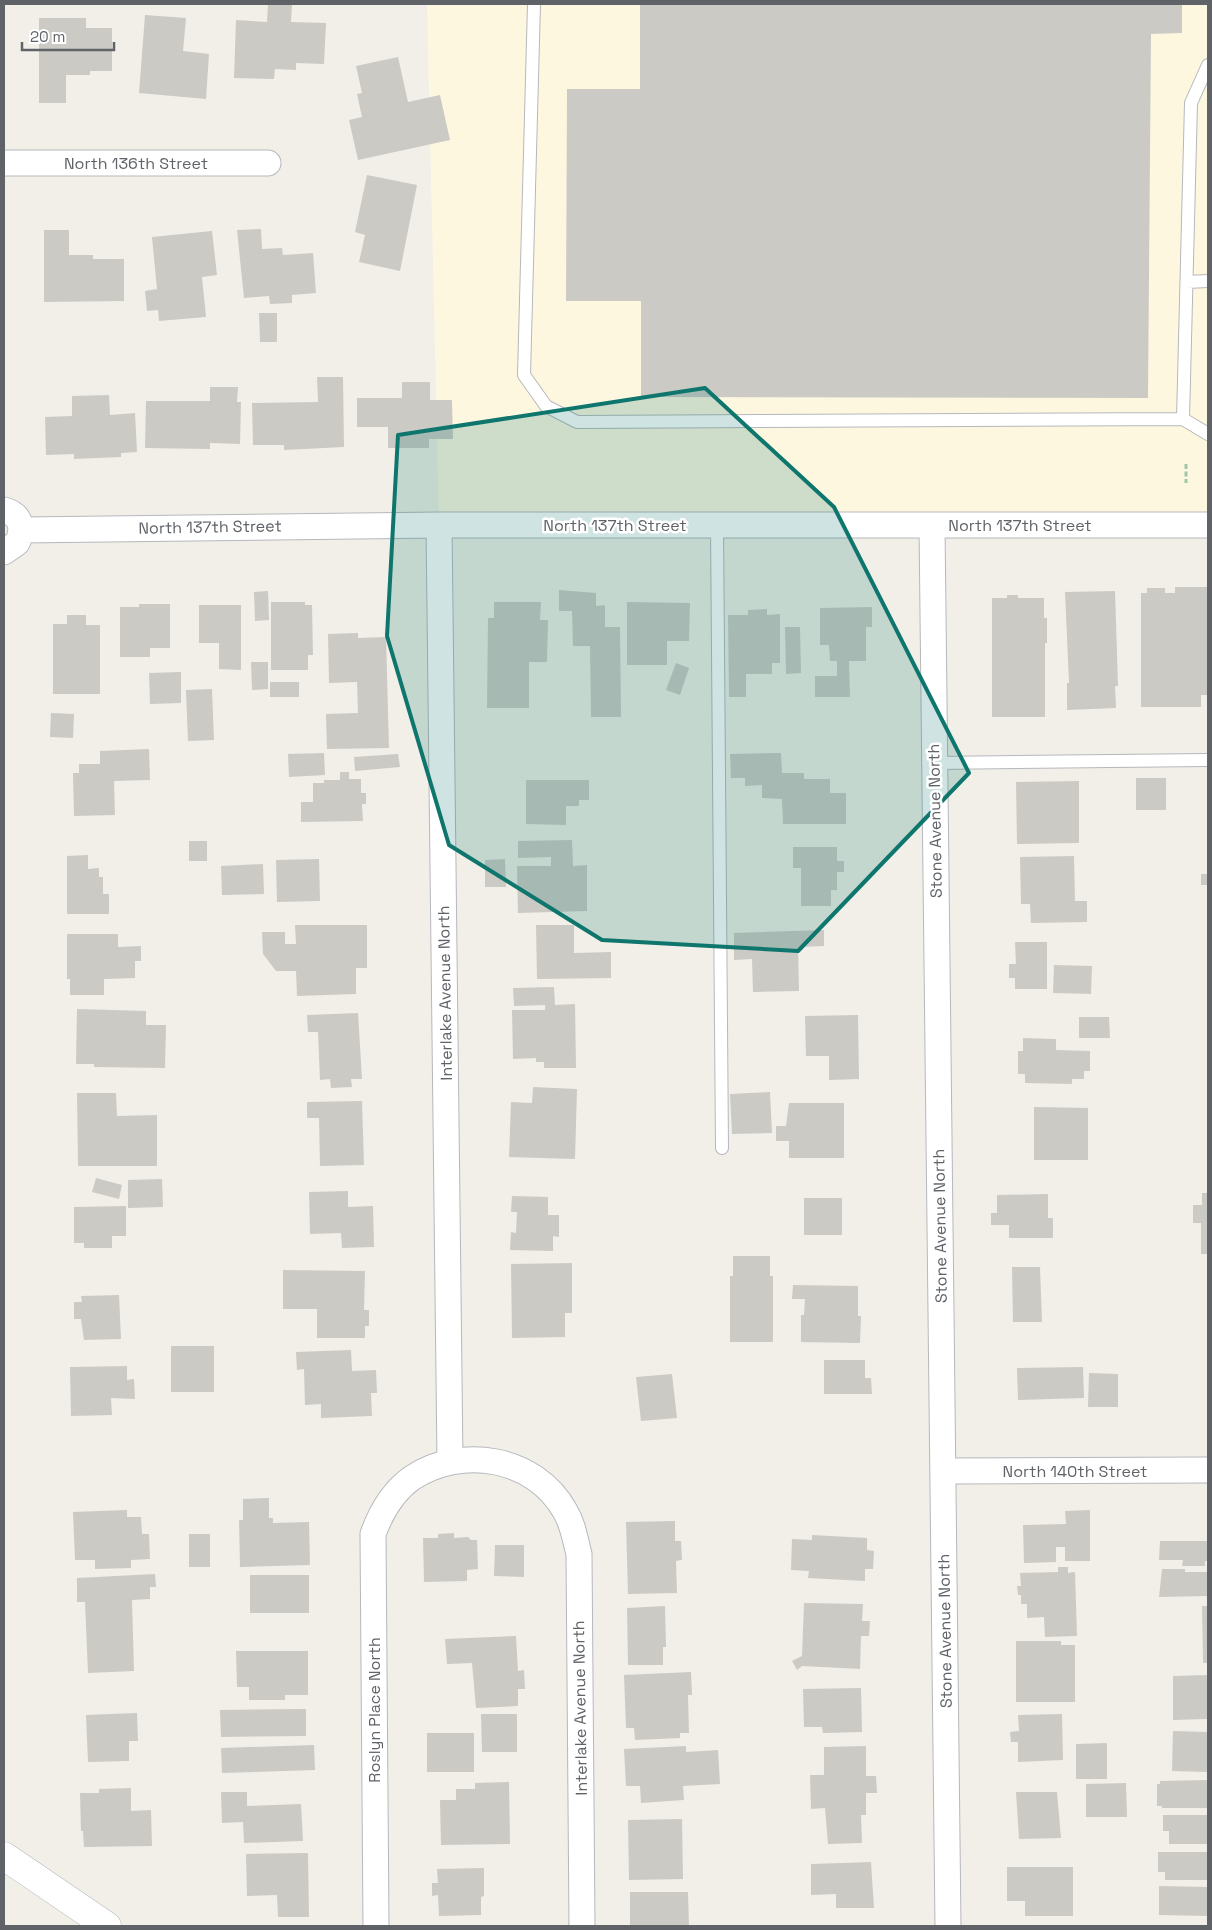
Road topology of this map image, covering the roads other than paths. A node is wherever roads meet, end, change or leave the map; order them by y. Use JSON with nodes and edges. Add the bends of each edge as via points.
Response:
{"nodes":[{"id":1,"x":534,"y":4,"type":"edge"},
{"id":2,"x":1208,"y":65,"type":"edge"},
{"id":3,"x":4,"y":163,"type":"edge"},
{"id":4,"x":268,"y":163,"type":"dead end"},
{"id":5,"x":1208,"y":281,"type":"edge"},
{"id":6,"x":1187,"y":282,"type":"junction"},
{"id":7,"x":1183,"y":419,"type":"junction"},
{"id":8,"x":1208,"y":434,"type":"edge"},
{"id":9,"x":4,"y":510,"type":"edge"},
{"id":10,"x":439,"y":525,"type":"junction"},
{"id":11,"x":717,"y":525,"type":"junction"},
{"id":12,"x":932,"y":525,"type":"junction"},
{"id":13,"x":1208,"y":525,"type":"edge"},
{"id":14,"x":21,"y":530,"type":"junction"},
{"id":15,"x":4,"y":552,"type":"edge"},
{"id":16,"x":1208,"y":760,"type":"edge"},
{"id":17,"x":935,"y":763,"type":"junction"},
{"id":18,"x":722,"y":1148,"type":"dead end"},
{"id":19,"x":450,"y":1461,"type":"junction"},
{"id":20,"x":1208,"y":1470,"type":"edge"},
{"id":21,"x":943,"y":1471,"type":"junction"},
{"id":22,"x":4,"y":1856,"type":"edge"},
{"id":23,"x":107,"y":1926,"type":"edge"},
{"id":24,"x":376,"y":1926,"type":"edge"},
{"id":25,"x":582,"y":1926,"type":"edge"},
{"id":26,"x":948,"y":1926,"type":"edge"}],
"edges":[{"from":1,"to":7,"type":"lane","via":[[524,375],[546,406],[577,422]]},
{"from":2,"to":6,"type":"lane","via":[[1191,103]]},
{"from":3,"to":4,"type":"street","name":"North 136th Street"},
{"from":5,"to":6,"type":"lane"},
{"from":6,"to":7,"type":"lane"},
{"from":7,"to":8,"type":"lane"},
{"from":9,"to":14,"type":"street","via":[[13,513]]},
{"from":10,"to":11,"type":"street","name":"North 137th Street"},
{"from":10,"to":14,"type":"street","name":"North 137th Street"},
{"from":10,"to":19,"type":"street","name":"Interlake Avenue North"},
{"from":11,"to":12,"type":"street","name":"North 137th Street"},
{"from":11,"to":18,"type":"lane"},
{"from":12,"to":13,"type":"street","name":"North 137th Street"},
{"from":12,"to":17,"type":"street","name":"Stone Avenue North"},
{"from":14,"to":15,"type":"street","via":[[18,543]]},
{"from":16,"to":17,"type":"lane"},
{"from":17,"to":21,"type":"street","name":"Stone Avenue North"},
{"from":19,"to":24,"type":"street","name":"Roslyn Place North","via":[[410,1479],[391,1498],[373,1534]]},
{"from":19,"to":25,"type":"street","name":"Interlake Avenue North","via":[[483,1459],[515,1466],[554,1496],[572,1526],[579,1554]]},
{"from":20,"to":21,"type":"street","name":"North 140th Street"},
{"from":21,"to":26,"type":"street","name":"Stone Avenue North"},
{"from":22,"to":23,"type":"street"}]}
